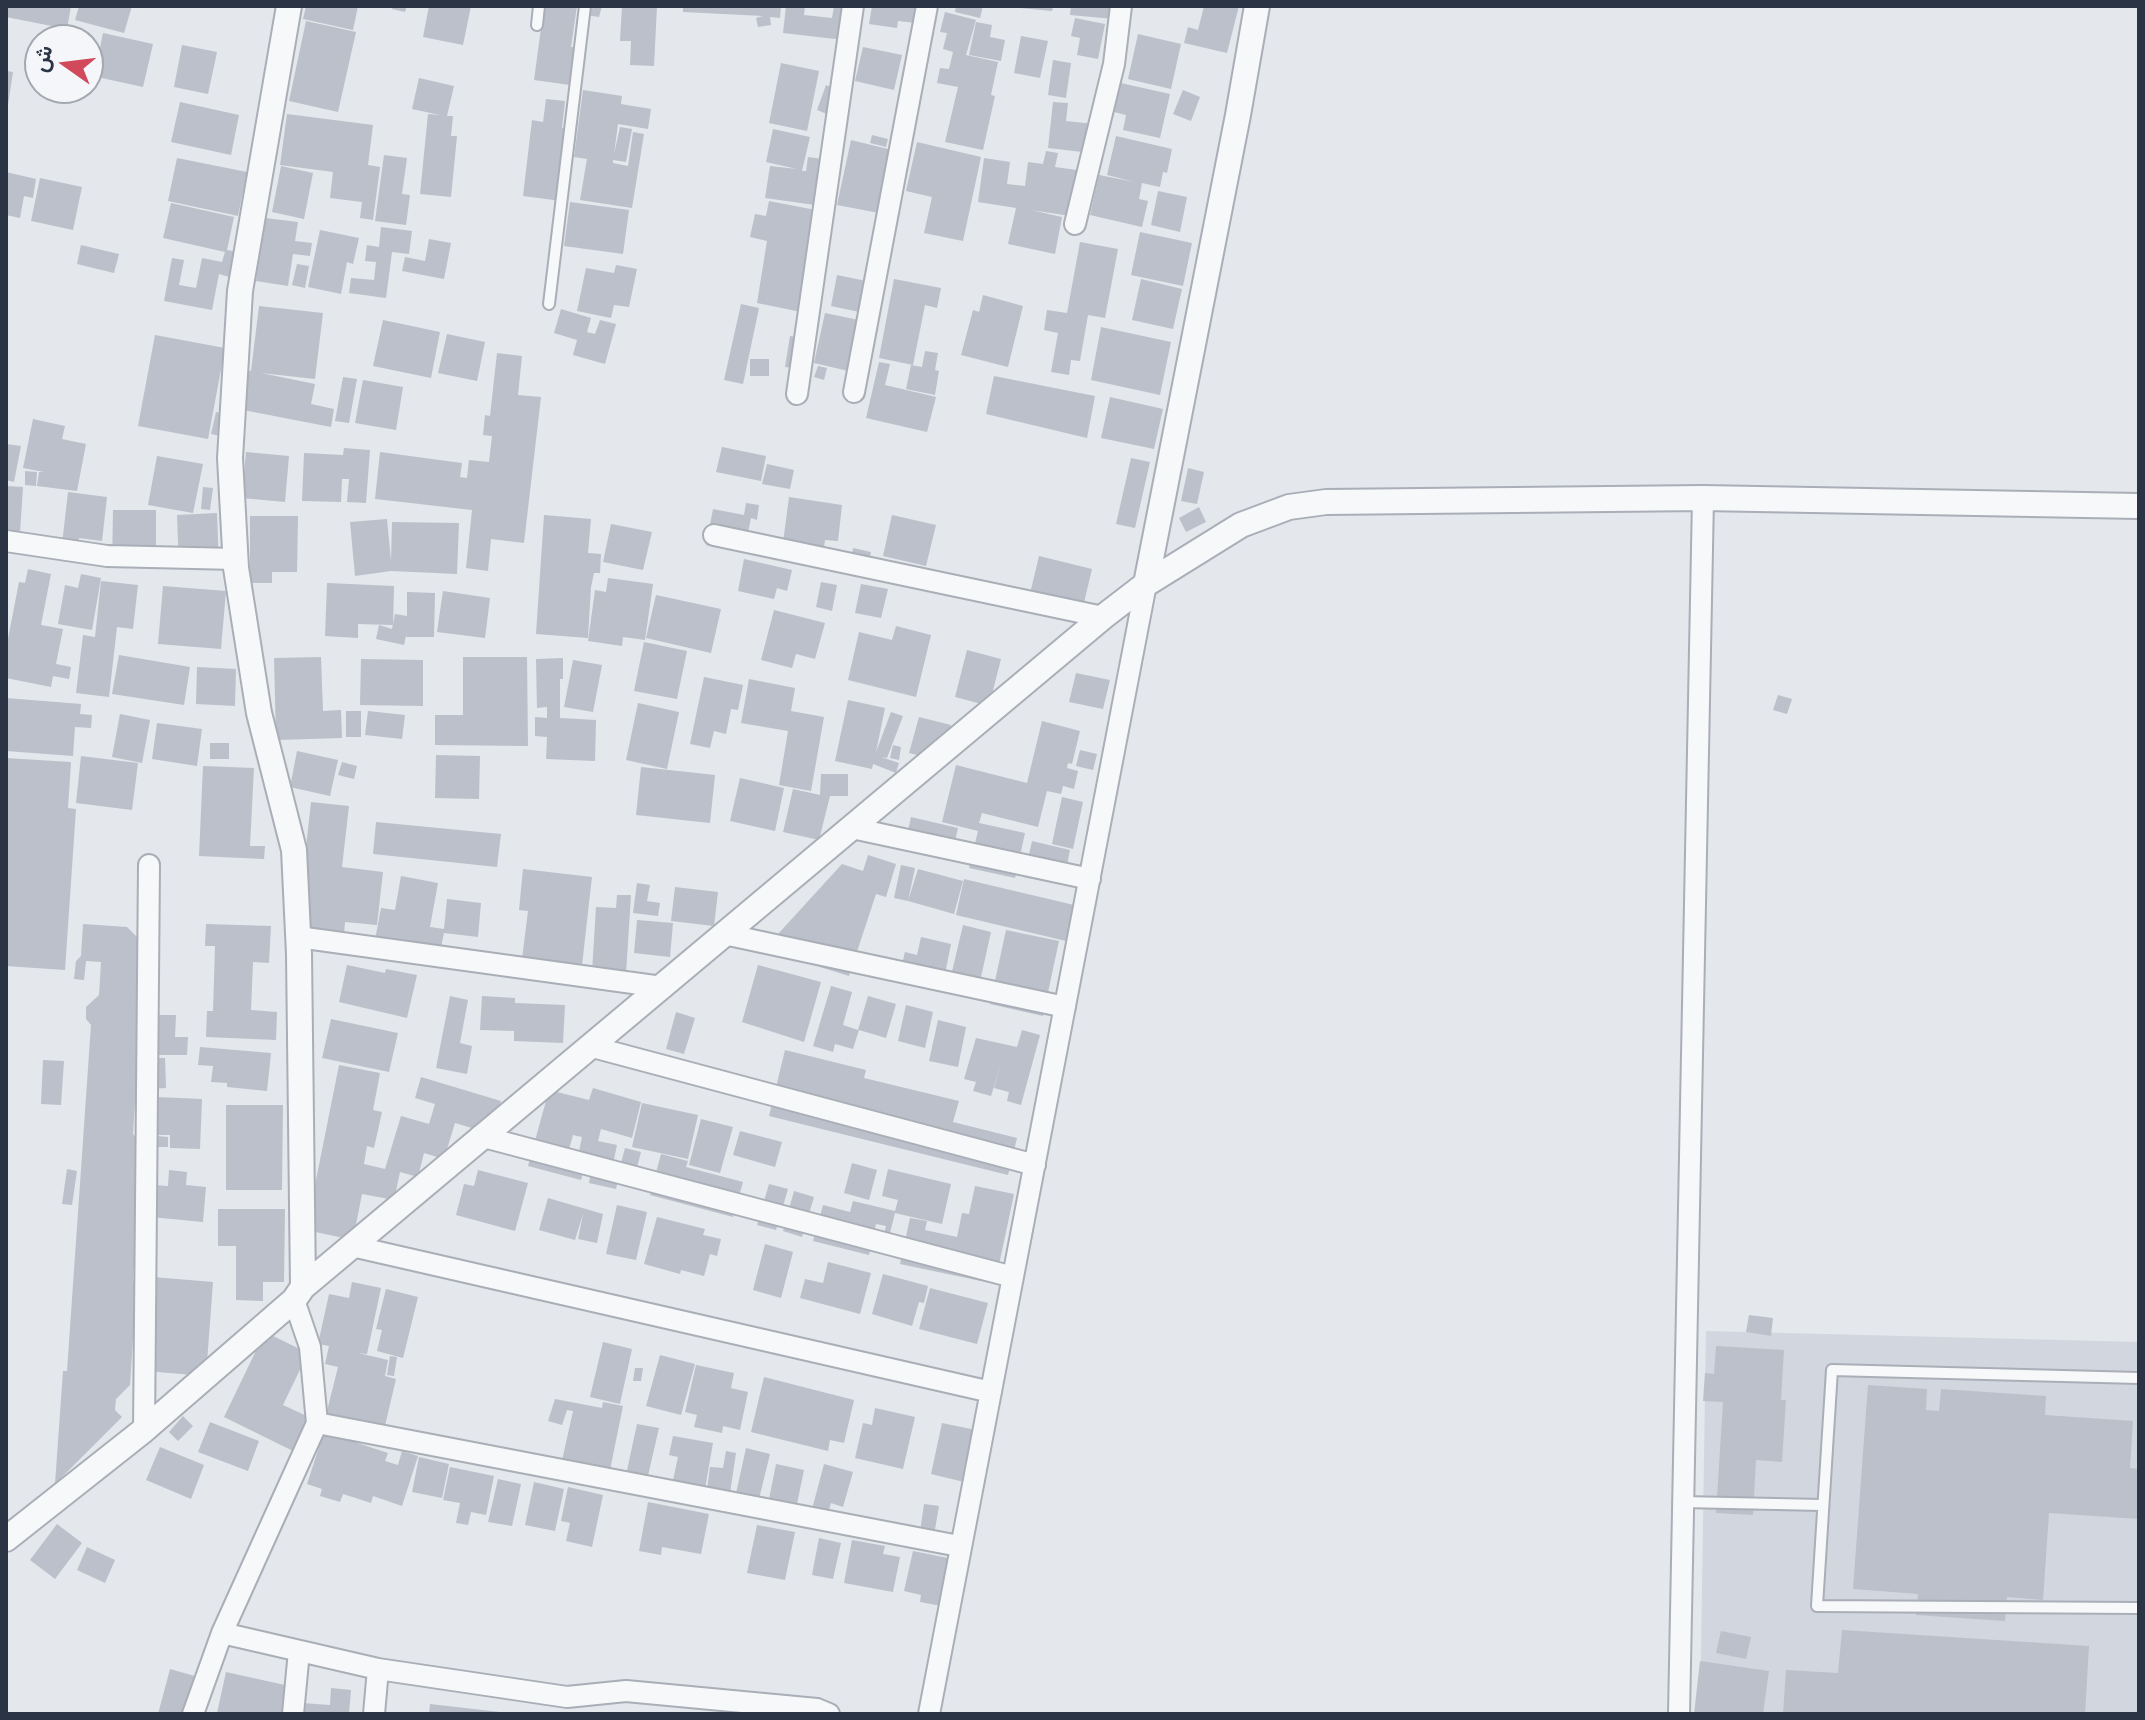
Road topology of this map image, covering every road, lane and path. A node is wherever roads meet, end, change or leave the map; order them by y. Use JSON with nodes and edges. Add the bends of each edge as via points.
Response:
{"nodes":[{"id":1,"x":289,"y":6,"type":"edge"},
{"id":2,"x":539,"y":6,"type":"edge"},
{"id":3,"x":585,"y":6,"type":"edge"},
{"id":4,"x":853,"y":6,"type":"edge"},
{"id":5,"x":927,"y":6,"type":"edge"},
{"id":6,"x":1121,"y":6,"type":"edge"},
{"id":7,"x":1257,"y":6,"type":"edge"},
{"id":8,"x":537,"y":25,"type":"dead end"},
{"id":9,"x":1075,"y":224,"type":"dead end"},
{"id":10,"x":549,"y":304,"type":"dead end"},
{"id":11,"x":854,"y":392,"type":"dead end"},
{"id":12,"x":797,"y":394,"type":"dead end"},
{"id":13,"x":1703,"y":498,"type":"junction"},
{"id":14,"x":2139,"y":506,"type":"edge"},
{"id":15,"x":714,"y":535,"type":"dead end"},
{"id":16,"x":6,"y":541,"type":"edge"},
{"id":17,"x":236,"y":559,"type":"junction"},
{"id":18,"x":1146,"y":584,"type":"junction"},
{"id":19,"x":1103,"y":617,"type":"junction"},
{"id":20,"x":852,"y":828,"type":"junction"},
{"id":21,"x":149,"y":865,"type":"dead end"},
{"id":22,"x":1090,"y":879,"type":"junction"},
{"id":23,"x":724,"y":934,"type":"junction"},
{"id":24,"x":298,"y":937,"type":"junction"},
{"id":25,"x":662,"y":987,"type":"junction"},
{"id":26,"x":1065,"y":1007,"type":"junction"},
{"id":27,"x":589,"y":1046,"type":"junction"},
{"id":28,"x":480,"y":1136,"type":"junction"},
{"id":29,"x":1035,"y":1165,"type":"junction"},
{"id":30,"x":352,"y":1246,"type":"junction"},
{"id":31,"x":1013,"y":1277,"type":"junction"},
{"id":32,"x":298,"y":1294,"type":"junction"},
{"id":33,"x":2139,"y":1378,"type":"edge"},
{"id":34,"x":991,"y":1392,"type":"junction"},
{"id":35,"x":317,"y":1423,"type":"junction"},
{"id":36,"x":144,"y":1430,"type":"junction"},
{"id":37,"x":1683,"y":1502,"type":"junction"},
{"id":38,"x":1822,"y":1505,"type":"junction"},
{"id":39,"x":6,"y":1539,"type":"edge"},
{"id":40,"x":959,"y":1546,"type":"junction"},
{"id":41,"x":2139,"y":1608,"type":"edge"},
{"id":42,"x":222,"y":1633,"type":"junction"},
{"id":43,"x":299,"y":1651,"type":"junction"},
{"id":44,"x":378,"y":1669,"type":"junction"},
{"id":45,"x":193,"y":1714,"type":"edge"},
{"id":46,"x":293,"y":1714,"type":"edge"},
{"id":47,"x":374,"y":1714,"type":"edge"},
{"id":48,"x":829,"y":1714,"type":"edge"},
{"id":49,"x":929,"y":1714,"type":"edge"},
{"id":50,"x":1679,"y":1714,"type":"edge"}],
"edges":[{"from":1,"to":17,"type":"street","via":[[240,291],[230,458]]},
{"from":2,"to":8,"type":"lane"},
{"from":3,"to":10,"type":"lane"},
{"from":4,"to":12,"type":"street"},
{"from":5,"to":11,"type":"street"},
{"from":6,"to":9,"type":"street","via":[[1114,64]]},
{"from":7,"to":18,"type":"street"},
{"from":13,"to":14,"type":"street"},
{"from":13,"to":18,"type":"street","via":[[1326,502],[1289,507],[1241,525]]},
{"from":13,"to":37,"type":"street"},
{"from":15,"to":19,"type":"street"},
{"from":16,"to":17,"type":"street","via":[[107,556]]},
{"from":17,"to":24,"type":"street","via":[[259,713],[294,850]]},
{"from":18,"to":19,"type":"street"},
{"from":18,"to":22,"type":"street"},
{"from":19,"to":20,"type":"street"},
{"from":20,"to":22,"type":"street"},
{"from":20,"to":23,"type":"street"},
{"from":21,"to":36,"type":"street"},
{"from":22,"to":26,"type":"street"},
{"from":23,"to":25,"type":"street"},
{"from":23,"to":26,"type":"street"},
{"from":24,"to":25,"type":"street"},
{"from":24,"to":32,"type":"street"},
{"from":25,"to":27,"type":"street"},
{"from":26,"to":29,"type":"street"},
{"from":27,"to":28,"type":"street"},
{"from":27,"to":29,"type":"street"},
{"from":28,"to":30,"type":"street"},
{"from":28,"to":31,"type":"street"},
{"from":29,"to":31,"type":"street"},
{"from":30,"to":32,"type":"street"},
{"from":30,"to":34,"type":"street"},
{"from":31,"to":34,"type":"street"},
{"from":32,"to":35,"type":"street","via":[[310,1347]]},
{"from":32,"to":36,"type":"street"},
{"from":33,"to":38,"type":"lane","via":[[1832,1370]]},
{"from":34,"to":40,"type":"street"},
{"from":35,"to":40,"type":"street"},
{"from":35,"to":42,"type":"street"},
{"from":36,"to":39,"type":"street"},
{"from":37,"to":38,"type":"lane"},
{"from":37,"to":50,"type":"street"},
{"from":38,"to":41,"type":"lane","via":[[1817,1606]]},
{"from":40,"to":49,"type":"street"},
{"from":42,"to":43,"type":"street"},
{"from":42,"to":45,"type":"street"},
{"from":43,"to":44,"type":"street"},
{"from":43,"to":46,"type":"street"},
{"from":44,"to":47,"type":"street"},
{"from":44,"to":48,"type":"street","via":[[567,1697],[626,1691]]}]}
